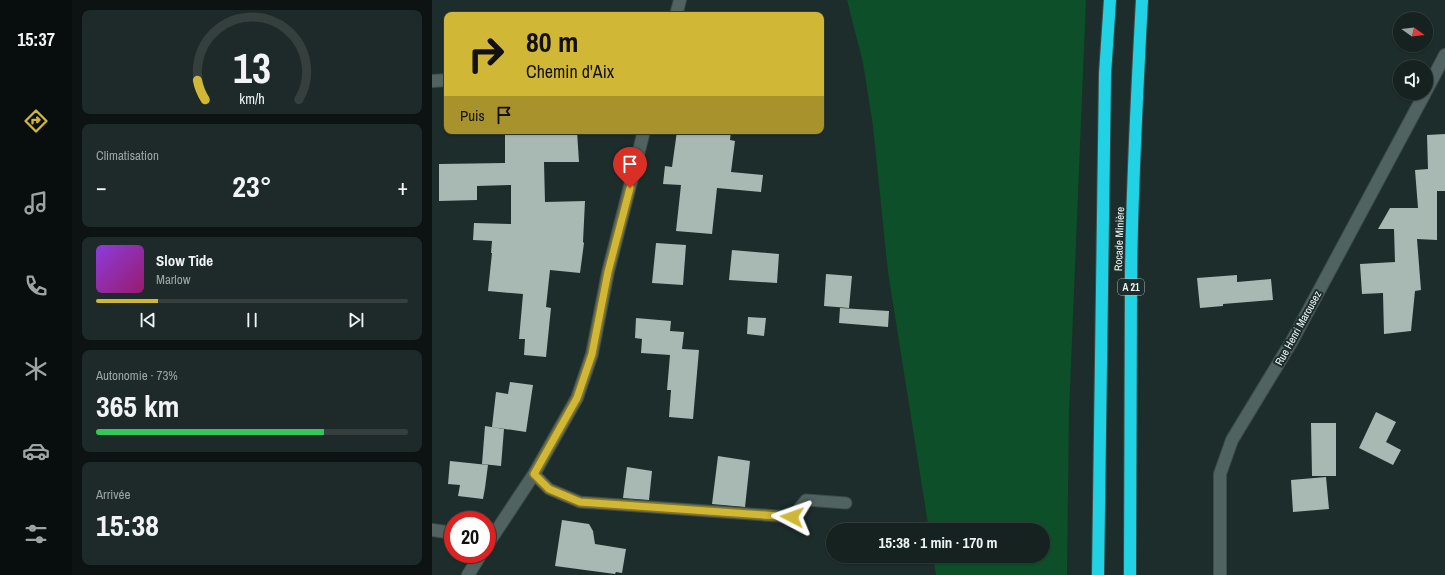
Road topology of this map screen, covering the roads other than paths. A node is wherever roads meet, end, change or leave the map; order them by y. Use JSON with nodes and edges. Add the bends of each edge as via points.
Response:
{"nodes":[{"id":1,"x":680,"y":0,"type":"edge"},
{"id":2,"x":1110,"y":0,"type":"edge"},
{"id":3,"x":1142,"y":0,"type":"edge"},
{"id":4,"x":677,"y":12,"type":"edge"},
{"id":5,"x":1445,"y":55,"type":"edge"},
{"id":6,"x":1433,"y":77,"type":"edge"},
{"id":7,"x":444,"y":80,"type":"edge"},
{"id":8,"x":432,"y":81,"type":"edge"},
{"id":9,"x":1421,"y":100,"type":"edge"},
{"id":10,"x":643,"y":134,"type":"edge"},
{"id":11,"x":534,"y":474,"type":"junction"},
{"id":12,"x":846,"y":503,"type":"dead end"},
{"id":13,"x":496,"y":529,"type":"edge"},
{"id":14,"x":432,"y":530,"type":"edge"},
{"id":15,"x":444,"y":532,"type":"edge"},
{"id":16,"x":475,"y":563,"type":"edge"},
{"id":17,"x":468,"y":575,"type":"edge"},
{"id":18,"x":1098,"y":575,"type":"edge"},
{"id":19,"x":1130,"y":575,"type":"edge"},
{"id":20,"x":1220,"y":575,"type":"edge"}],
"edges":[{"from":1,"to":4,"type":"street"},
{"from":2,"to":18,"type":"highway","name":"Rocade Minière","number":"A 21","via":[[1105,74]]},
{"from":3,"to":19,"type":"highway","name":"Rocade Minière","number":"A 21","via":[[1131,274]]},
{"from":5,"to":6,"type":"street","name":"Rue Henri Marousez"},
{"from":7,"to":8,"type":"street"},
{"from":9,"to":20,"type":"street","name":"Rue Henri Marousez","via":[[1292,341],[1232,440],[1220,474]]},
{"from":10,"to":11,"type":"street","via":[[608,272],[592,354],[577,398]]},
{"from":11,"to":12,"type":"lane","via":[[549,489],[580,502],[792,517],[806,500]]},
{"from":11,"to":13,"type":"street"},
{"from":14,"to":15,"type":"street"},
{"from":16,"to":17,"type":"street"}]}
